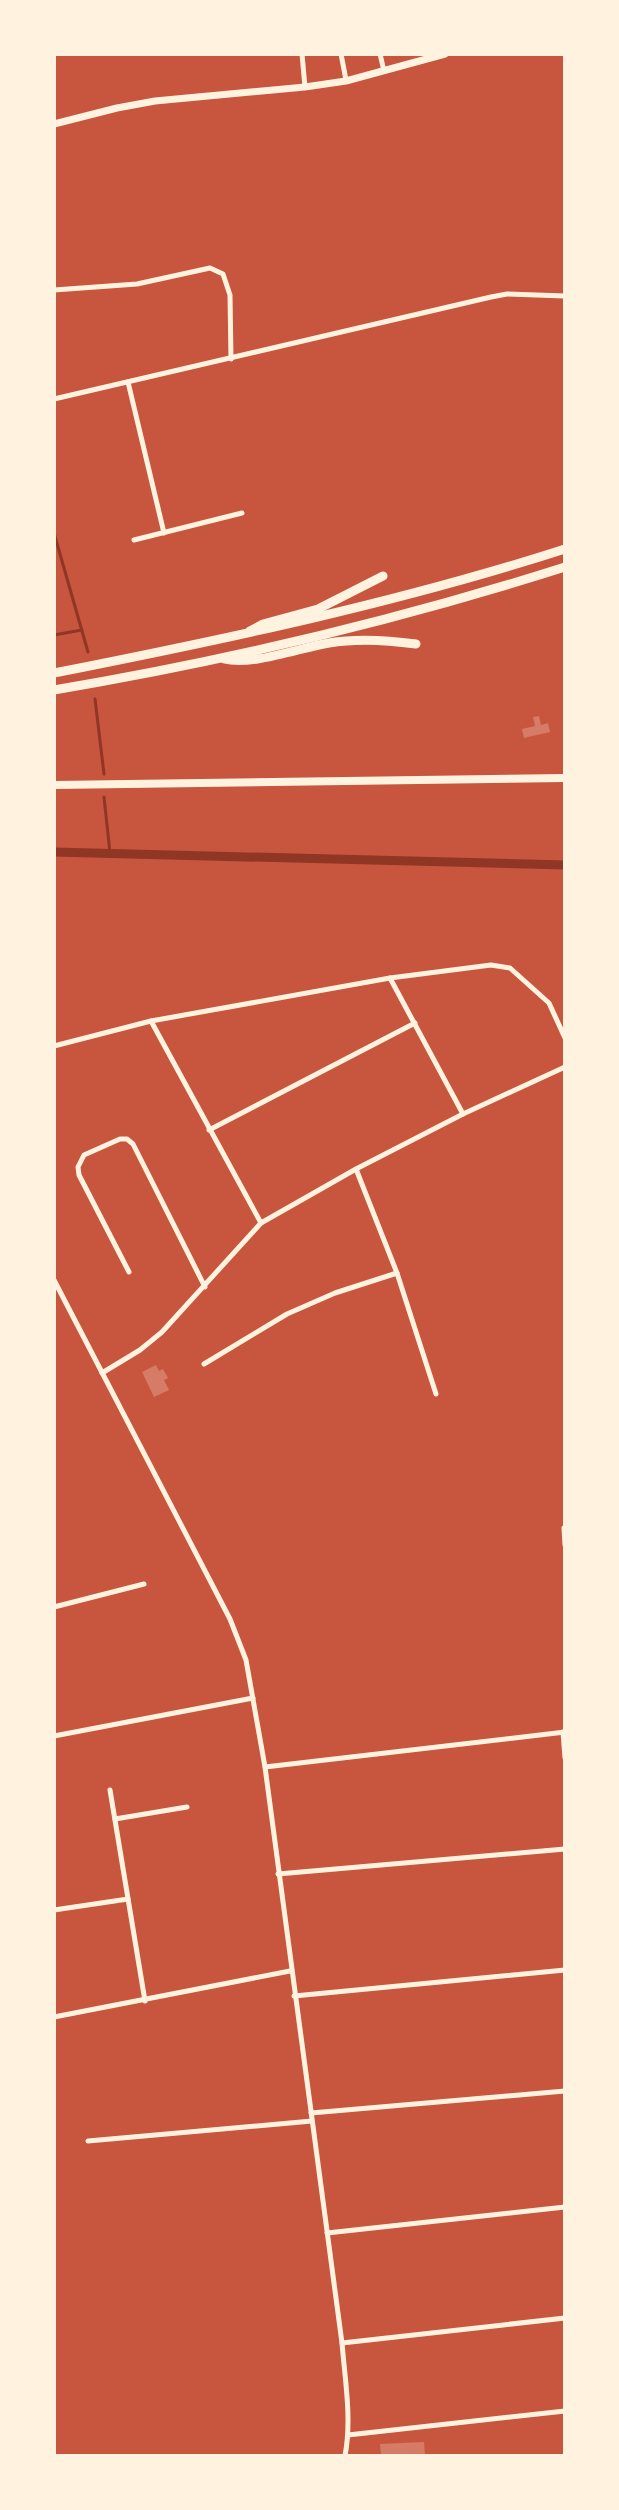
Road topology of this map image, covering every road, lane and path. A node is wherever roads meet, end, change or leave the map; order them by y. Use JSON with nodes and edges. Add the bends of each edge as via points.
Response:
{"nodes":[{"id":1,"x":302,"y":54,"type":"edge"},
{"id":2,"x":341,"y":54,"type":"edge"},
{"id":3,"x":380,"y":54,"type":"edge"},
{"id":4,"x":445,"y":54,"type":"edge"},
{"id":5,"x":384,"y":71,"type":"junction"},
{"id":6,"x":346,"y":81,"type":"junction"},
{"id":7,"x":305,"y":87,"type":"junction"},
{"id":8,"x":54,"y":124,"type":"edge"},
{"id":9,"x":54,"y":290,"type":"edge"},
{"id":10,"x":565,"y":296,"type":"edge"},
{"id":11,"x":231,"y":359,"type":"junction"},
{"id":12,"x":128,"y":382,"type":"junction"},
{"id":13,"x":54,"y":399,"type":"edge"},
{"id":14,"x":242,"y":513,"type":"dead end"},
{"id":15,"x":164,"y":533,"type":"junction"},
{"id":16,"x":134,"y":540,"type":"dead end"},
{"id":17,"x":565,"y":549,"type":"edge"},
{"id":18,"x":565,"y":567,"type":"edge"},
{"id":19,"x":383,"y":576,"type":"dead end"},
{"id":20,"x":243,"y":636,"type":"junction"},
{"id":21,"x":416,"y":644,"type":"dead end"},
{"id":22,"x":220,"y":658,"type":"junction"},
{"id":23,"x":54,"y":673,"type":"edge"},
{"id":24,"x":54,"y":690,"type":"edge"},
{"id":25,"x":565,"y":778,"type":"edge"},
{"id":26,"x":54,"y":785,"type":"edge"},
{"id":27,"x":390,"y":978,"type":"junction"},
{"id":28,"x":151,"y":1021,"type":"junction"},
{"id":29,"x":415,"y":1023,"type":"junction"},
{"id":30,"x":565,"y":1038,"type":"edge"},
{"id":31,"x":54,"y":1046,"type":"edge"},
{"id":32,"x":565,"y":1067,"type":"edge"},
{"id":33,"x":463,"y":1114,"type":"junction"},
{"id":34,"x":209,"y":1130,"type":"junction"},
{"id":35,"x":356,"y":1169,"type":"junction"},
{"id":36,"x":261,"y":1223,"type":"junction"},
{"id":37,"x":129,"y":1272,"type":"dead end"},
{"id":38,"x":397,"y":1273,"type":"junction"},
{"id":39,"x":55,"y":1284,"type":"edge"},
{"id":40,"x":205,"y":1287,"type":"junction"},
{"id":41,"x":204,"y":1364,"type":"dead end"},
{"id":42,"x":102,"y":1373,"type":"junction"},
{"id":43,"x":436,"y":1394,"type":"dead end"},
{"id":44,"x":564,"y":1528,"type":"edge"},
{"id":45,"x":565,"y":1544,"type":"edge"},
{"id":46,"x":144,"y":1584,"type":"dead end"},
{"id":47,"x":54,"y":1607,"type":"edge"},
{"id":48,"x":253,"y":1698,"type":"junction"},
{"id":49,"x":564,"y":1732,"type":"edge"},
{"id":50,"x":54,"y":1736,"type":"edge"},
{"id":51,"x":565,"y":1758,"type":"edge"},
{"id":52,"x":265,"y":1767,"type":"junction"},
{"id":53,"x":110,"y":1790,"type":"dead end"},
{"id":54,"x":187,"y":1807,"type":"dead end"},
{"id":55,"x":115,"y":1819,"type":"junction"},
{"id":56,"x":565,"y":1849,"type":"edge"},
{"id":57,"x":278,"y":1874,"type":"junction"},
{"id":58,"x":128,"y":1899,"type":"junction"},
{"id":59,"x":54,"y":1910,"type":"edge"},
{"id":60,"x":565,"y":1970,"type":"edge"},
{"id":61,"x":290,"y":1971,"type":"junction"},
{"id":62,"x":294,"y":1996,"type":"junction"},
{"id":63,"x":145,"y":2001,"type":"junction"},
{"id":64,"x":54,"y":2017,"type":"edge"},
{"id":65,"x":565,"y":2091,"type":"edge"},
{"id":66,"x":311,"y":2113,"type":"junction"},
{"id":67,"x":312,"y":2121,"type":"junction"},
{"id":68,"x":88,"y":2141,"type":"dead end"},
{"id":69,"x":565,"y":2207,"type":"edge"},
{"id":70,"x":327,"y":2233,"type":"junction"},
{"id":71,"x":565,"y":2318,"type":"edge"},
{"id":72,"x":342,"y":2343,"type":"junction"},
{"id":73,"x":565,"y":2411,"type":"edge"},
{"id":74,"x":348,"y":2435,"type":"junction"},
{"id":75,"x":345,"y":2456,"type":"edge"}],
"edges":[{"from":1,"to":7,"type":"street"},
{"from":2,"to":6,"type":"street"},
{"from":3,"to":5,"type":"street"},
{"from":4,"to":5,"type":"main road"},
{"from":5,"to":6,"type":"main road"},
{"from":6,"to":7,"type":"main road"},
{"from":7,"to":8,"type":"main road","via":[[155,101]]},
{"from":9,"to":11,"type":"street","via":[[137,284],[210,268],[223,274],[230,295]]},
{"from":10,"to":11,"type":"street","via":[[491,297]]},
{"from":11,"to":12,"type":"street"},
{"from":12,"to":13,"type":"street"},
{"from":12,"to":15,"type":"street"},
{"from":14,"to":15,"type":"street"},
{"from":15,"to":16,"type":"street"},
{"from":17,"to":20,"type":"highway"},
{"from":18,"to":22,"type":"highway","via":[[389,618]]},
{"from":19,"to":20,"type":"highway","via":[[318,609],[263,624]]},
{"from":20,"to":23,"type":"highway"},
{"from":21,"to":22,"type":"highway","via":[[358,640],[243,660]]},
{"from":22,"to":24,"type":"highway"},
{"from":25,"to":26,"type":"main road"},
{"from":27,"to":28,"type":"street"},
{"from":27,"to":29,"type":"street"},
{"from":27,"to":30,"type":"street","via":[[491,965],[510,968],[549,1003]]},
{"from":28,"to":31,"type":"street"},
{"from":28,"to":34,"type":"street"},
{"from":29,"to":33,"type":"street"},
{"from":29,"to":34,"type":"street"},
{"from":32,"to":33,"type":"street"},
{"from":33,"to":35,"type":"street"},
{"from":34,"to":36,"type":"street"},
{"from":35,"to":36,"type":"street"},
{"from":35,"to":38,"type":"street"},
{"from":36,"to":40,"type":"street"},
{"from":37,"to":40,"type":"street","via":[[78,1167],[84,1155],[120,1139],[133,1144]]},
{"from":38,"to":41,"type":"street","via":[[287,1314]]},
{"from":38,"to":43,"type":"street"},
{"from":39,"to":42,"type":"street"},
{"from":40,"to":42,"type":"street","via":[[162,1332]]},
{"from":42,"to":48,"type":"street","via":[[230,1619]]},
{"from":44,"to":45,"type":"street"},
{"from":46,"to":47,"type":"street"},
{"from":48,"to":50,"type":"street"},
{"from":48,"to":52,"type":"street"},
{"from":49,"to":51,"type":"street"},
{"from":49,"to":52,"type":"street"},
{"from":52,"to":57,"type":"street"},
{"from":53,"to":55,"type":"street"},
{"from":54,"to":55,"type":"street"},
{"from":55,"to":58,"type":"street"},
{"from":56,"to":57,"type":"street"},
{"from":57,"to":61,"type":"street"},
{"from":58,"to":59,"type":"street"},
{"from":58,"to":63,"type":"street"},
{"from":60,"to":62,"type":"street"},
{"from":61,"to":62,"type":"street"},
{"from":61,"to":63,"type":"street"},
{"from":62,"to":66,"type":"street"},
{"from":63,"to":64,"type":"street"},
{"from":65,"to":66,"type":"street"},
{"from":66,"to":67,"type":"street"},
{"from":67,"to":68,"type":"street"},
{"from":67,"to":70,"type":"street"},
{"from":69,"to":70,"type":"street"},
{"from":70,"to":72,"type":"street"},
{"from":71,"to":72,"type":"street"},
{"from":72,"to":74,"type":"street"},
{"from":73,"to":74,"type":"street"},
{"from":74,"to":75,"type":"street"}]}
